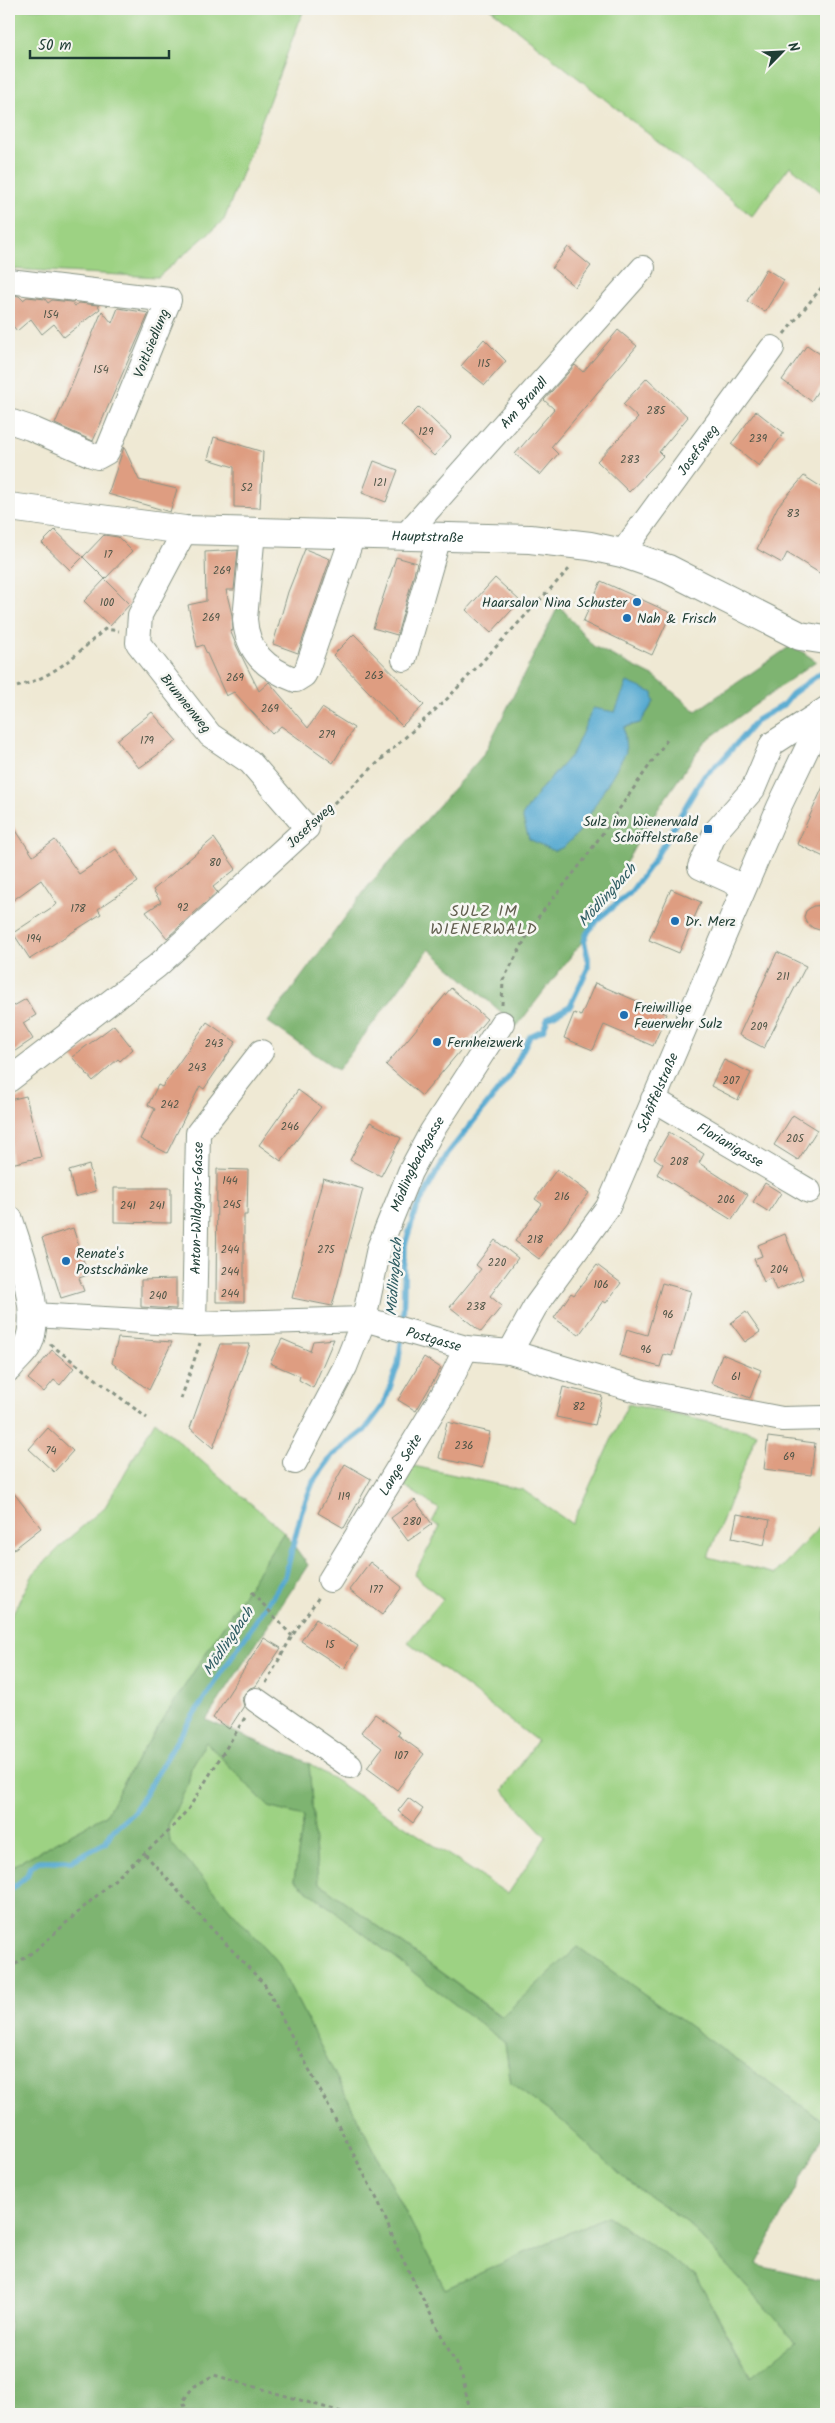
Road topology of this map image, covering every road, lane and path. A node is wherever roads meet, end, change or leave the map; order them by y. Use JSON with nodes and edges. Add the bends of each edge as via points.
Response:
{"nodes":[{"id":1,"x":642,"y":268,"type":"dead end"},
{"id":2,"x":9,"y":281,"type":"edge"},
{"id":3,"x":826,"y":282,"type":"edge"},
{"id":4,"x":772,"y":348,"type":"joint"},
{"id":5,"x":9,"y":421,"type":"edge"},
{"id":6,"x":9,"y":507,"type":"edge"},
{"id":7,"x":185,"y":530,"type":"junction"},
{"id":8,"x":253,"y":532,"type":"junction"},
{"id":9,"x":353,"y":535,"type":"junction"},
{"id":10,"x":404,"y":536,"type":"junction"},
{"id":11,"x":439,"y":537,"type":"junction"},
{"id":12,"x":590,"y":546,"type":"junction"},
{"id":13,"x":622,"y":553,"type":"junction"},
{"id":14,"x":139,"y":635,"type":"junction"},
{"id":15,"x":826,"y":640,"type":"edge"},
{"id":16,"x":404,"y":659,"type":"dead end"},
{"id":17,"x":9,"y":689,"type":"edge"},
{"id":18,"x":825,"y":710,"type":"edge"},
{"id":19,"x":669,"y":737,"type":"dead end"},
{"id":20,"x":307,"y":828,"type":"junction"},
{"id":21,"x":744,"y":887,"type":"junction"},
{"id":22,"x":502,"y":1024,"type":"joint"},
{"id":23,"x":261,"y":1052,"type":"dead end"},
{"id":24,"x":9,"y":1080,"type":"edge"},
{"id":25,"x":654,"y":1099,"type":"junction"},
{"id":26,"x":808,"y":1191,"type":"dead end"},
{"id":27,"x":9,"y":1220,"type":"edge"},
{"id":28,"x":364,"y":1319,"type":"junction"},
{"id":29,"x":32,"y":1322,"type":"junction"},
{"id":30,"x":200,"y":1323,"type":"junction"},
{"id":31,"x":466,"y":1348,"type":"junction"},
{"id":32,"x":510,"y":1352,"type":"junction"},
{"id":33,"x":9,"y":1367,"type":"edge"},
{"id":34,"x":181,"y":1399,"type":"dead end"},
{"id":35,"x":147,"y":1418,"type":"dead end"},
{"id":36,"x":826,"y":1418,"type":"edge"},
{"id":37,"x":295,"y":1462,"type":"dead end"},
{"id":38,"x":330,"y":1580,"type":"joint"},
{"id":39,"x":252,"y":1592,"type":"dead end"},
{"id":40,"x":292,"y":1636,"type":"junction"},
{"id":41,"x":256,"y":1700,"type":"junction"},
{"id":42,"x":350,"y":1766,"type":"dead end"},
{"id":43,"x":145,"y":1854,"type":"junction"},
{"id":44,"x":9,"y":1970,"type":"edge"},
{"id":45,"x":188,"y":2414,"type":"edge"},
{"id":46,"x":348,"y":2414,"type":"edge"},
{"id":47,"x":471,"y":2414,"type":"edge"}],
"edges":[{"from":1,"to":10,"type":"street","name":"Am Brandl"},
{"from":2,"to":5,"type":"street","name":"Voitlsiedlung","via":[[169,300],[107,452],[92,455]]},
{"from":3,"to":4,"type":"path"},
{"from":4,"to":13,"type":"street","name":"Josefsweg"},
{"from":6,"to":7,"type":"main road","name":"Hauptstraße"},
{"from":7,"to":8,"type":"main road","name":"Hauptstraße"},
{"from":7,"to":14,"type":"street","via":[[140,615]]},
{"from":8,"to":9,"type":"main road","name":"Hauptstraße"},
{"from":8,"to":9,"type":"street","via":[[246,631],[267,666],[296,680],[304,676],[307,669]]},
{"from":9,"to":10,"type":"main road","name":"Hauptstraße"},
{"from":10,"to":11,"type":"main road","name":"Hauptstraße"},
{"from":11,"to":12,"type":"main road","name":"Hauptstraße","via":[[530,538]]},
{"from":11,"to":16,"type":"street"},
{"from":12,"to":13,"type":"main road","name":"Hauptstraße"},
{"from":12,"to":20,"type":"path","name":"Josefsweg","via":[[447,699]]},
{"from":13,"to":15,"type":"main road","name":"Hauptstraße","via":[[668,568],[800,636]]},
{"from":14,"to":17,"type":"path","via":[[105,629],[68,664],[29,684]]},
{"from":14,"to":20,"type":"street","name":"Brunnenweg","via":[[138,643],[210,735],[250,762]]},
{"from":18,"to":21,"type":"street","name":"Schöffelstraße"},
{"from":18,"to":21,"type":"street","via":[[772,744],[752,788],[716,831],[700,867]]},
{"from":19,"to":22,"type":"path","via":[[584,860],[536,920],[503,980]]},
{"from":20,"to":24,"type":"street","name":"Josefsweg","via":[[157,966]]},
{"from":21,"to":25,"type":"street","name":"Schöffelstraße"},
{"from":22,"to":28,"type":"street","name":"Mödlingbachgasse","via":[[410,1172],[379,1248]]},
{"from":23,"to":30,"type":"street","name":"Anton-Wildgans-Gasse","via":[[198,1133]]},
{"from":25,"to":26,"type":"street","name":"Florianigasse"},
{"from":25,"to":32,"type":"street","name":"Schöffelstraße","via":[[608,1207],[535,1307]]},
{"from":27,"to":29,"type":"main road","via":[[26,1278]]},
{"from":28,"to":30,"type":"street","name":"Postgasse"},
{"from":28,"to":31,"type":"street","name":"Postgasse"},
{"from":28,"to":37,"type":"street","name":"Mödlingbachgasse","via":[[345,1367]]},
{"from":29,"to":30,"type":"street","name":"Postgasse"},
{"from":29,"to":33,"type":"main road","via":[[27,1346]]},
{"from":29,"to":35,"type":"path"},
{"from":30,"to":34,"type":"path"},
{"from":31,"to":32,"type":"street","name":"Postgasse"},
{"from":31,"to":38,"type":"street","name":"Lange Seite","via":[[448,1386]]},
{"from":32,"to":36,"type":"street","name":"Postgasse","via":[[643,1392],[782,1419]]},
{"from":38,"to":40,"type":"path"},
{"from":39,"to":40,"type":"path"},
{"from":40,"to":41,"type":"path"},
{"from":41,"to":42,"type":"street"},
{"from":41,"to":43,"type":"path","via":[[189,1808]]},
{"from":43,"to":44,"type":"path"},
{"from":43,"to":47,"type":"path","via":[[265,1985],[379,2203],[398,2250],[462,2376]]},
{"from":45,"to":46,"type":"path","via":[[183,2401],[194,2387],[214,2375]]}]}
